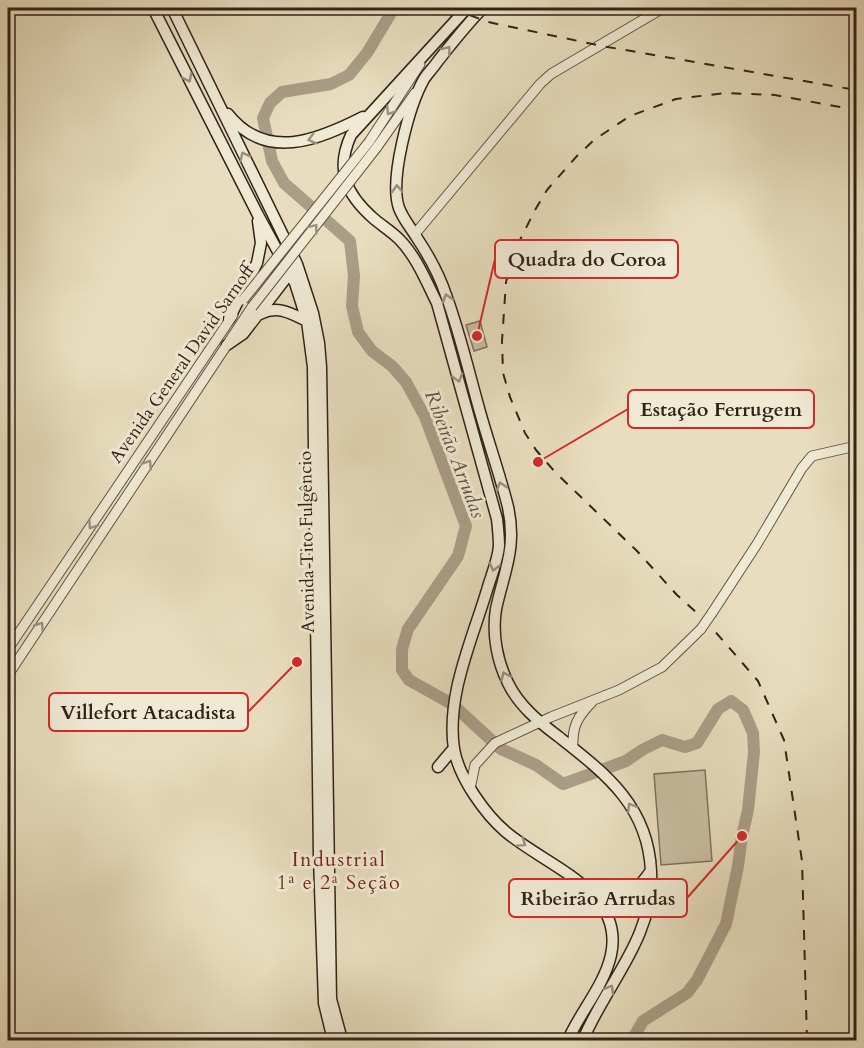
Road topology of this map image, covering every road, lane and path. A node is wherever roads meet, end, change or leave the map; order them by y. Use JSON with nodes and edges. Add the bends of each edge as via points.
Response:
{"nodes":[{"id":1,"x":153,"y":8,"type":"edge"},
{"id":2,"x":172,"y":8,"type":"edge"},
{"id":3,"x":466,"y":8,"type":"edge"},
{"id":4,"x":483,"y":8,"type":"edge"},
{"id":5,"x":663,"y":8,"type":"edge"},
{"id":6,"x":433,"y":45,"type":"junction"},
{"id":7,"x":424,"y":79,"type":"junction"},
{"id":8,"x":216,"y":99,"type":"junction"},
{"id":9,"x":368,"y":114,"type":"junction"},
{"id":10,"x":373,"y":145,"type":"junction"},
{"id":11,"x":258,"y":215,"type":"junction"},
{"id":12,"x":415,"y":234,"type":"junction"},
{"id":13,"x":293,"y":268,"type":"junction"},
{"id":14,"x":255,"y":311,"type":"junction"},
{"id":15,"x":229,"y":319,"type":"junction"},
{"id":16,"x":307,"y":321,"type":"junction"},
{"id":17,"x":227,"y":345,"type":"joint"},
{"id":18,"x":856,"y":446,"type":"edge"},
{"id":19,"x":8,"y":649,"type":"edge"},
{"id":20,"x":8,"y":675,"type":"edge"},
{"id":21,"x":596,"y":699,"type":"junction"},
{"id":22,"x":539,"y":722,"type":"junction"},
{"id":23,"x":453,"y":743,"type":"junction"},
{"id":24,"x":573,"y":748,"type":"junction"},
{"id":25,"x":476,"y":764,"type":"junction"},
{"id":26,"x":438,"y":767,"type":"dead end"},
{"id":27,"x":459,"y":770,"type":"junction"},
{"id":28,"x":470,"y":789,"type":"junction"},
{"id":29,"x":651,"y":871,"type":"junction"},
{"id":30,"x":576,"y":879,"type":"junction"},
{"id":31,"x":333,"y":1041,"type":"edge"},
{"id":32,"x":342,"y":1041,"type":"edge"},
{"id":33,"x":568,"y":1041,"type":"edge"},
{"id":34,"x":583,"y":1041,"type":"edge"}],
"edges":[{"from":1,"to":11,"type":"main road","one_way":true},
{"from":2,"to":8,"type":"main road"},
{"from":3,"to":6,"type":"main road"},
{"from":7,"to":4,"type":"main road","one_way":true},
{"from":5,"to":12,"type":"street","via":[[540,84]]},
{"from":6,"to":9,"type":"main road"},
{"from":6,"to":10,"type":"street","name":"Avenida General David Sarnoff","one_way":true},
{"from":7,"to":10,"type":"street","name":"Avenida General David Sarnoff"},
{"from":12,"to":7,"type":"main road","one_way":true,"via":[[398,207],[397,176]]},
{"from":9,"to":8,"type":"main road","one_way":true,"via":[[334,132],[292,143],[245,132]]},
{"from":13,"to":8,"type":"main road","name":"Avenida Tito Fulgêncio","one_way":true},
{"from":9,"to":23,"type":"main road","one_way":true,"via":[[344,150],[348,189],[359,205],[399,239],[422,270],[437,303],[497,519],[499,548],[454,698]]},
{"from":14,"to":10,"type":"street","name":"Avenida General David Sarnoff","one_way":true,"bridge":true},
{"from":10,"to":15,"type":"street","name":"Avenida General David Sarnoff","bridge":true},
{"from":11,"to":13,"type":"main road","name":"Avenida Tito Fulgêncio"},
{"from":11,"to":15,"type":"main road","via":[[261,243],[257,263]]},
{"from":22,"to":12,"type":"main road","one_way":true,"via":[[518,701],[499,663],[496,611],[511,545],[508,508],[448,298]]},
{"from":13,"to":14,"type":"main road"},
{"from":13,"to":16,"type":"main road","name":"Avenida Tito Fulgêncio"},
{"from":13,"to":32,"type":"main road","name":"Avenida Tito Fulgêncio","via":[[313,313],[321,367],[331,999]]},
{"from":14,"to":16,"type":"main road","via":[[286,311]]},
{"from":14,"to":17,"type":"main road","via":[[243,334]]},
{"from":15,"to":19,"type":"street","name":"Avenida General David Sarnoff","one_way":true},
{"from":16,"to":31,"type":"main road","name":"Avenida Tito Fulgêncio","via":[[313,367],[324,1003]]},
{"from":20,"to":17,"type":"street","name":"Avenida General David Sarnoff","one_way":true},
{"from":18,"to":21,"type":"street","bridge":true,"via":[[812,456],[701,629],[662,667]]},
{"from":21,"to":22,"type":"street"},
{"from":21,"to":24,"type":"street","via":[[574,723]]},
{"from":22,"to":24,"type":"main road"},
{"from":22,"to":25,"type":"street","via":[[495,743]]},
{"from":23,"to":26,"type":"main road"},
{"from":23,"to":27,"type":"main road"},
{"from":29,"to":24,"type":"main road","one_way":true,"via":[[648,848],[633,808],[618,787]]},
{"from":25,"to":27,"type":"street"},
{"from":25,"to":28,"type":"street"},
{"from":27,"to":28,"type":"main road"},
{"from":28,"to":30,"type":"main road","one_way":true,"via":[[506,832]]},
{"from":29,"to":30,"type":"main road","via":[[639,888],[628,896],[615,898]]},
{"from":34,"to":29,"type":"main road","one_way":true,"via":[[637,943],[645,921]]},
{"from":30,"to":33,"type":"main road","via":[[601,903],[611,926],[612,945],[606,970]]}]}
